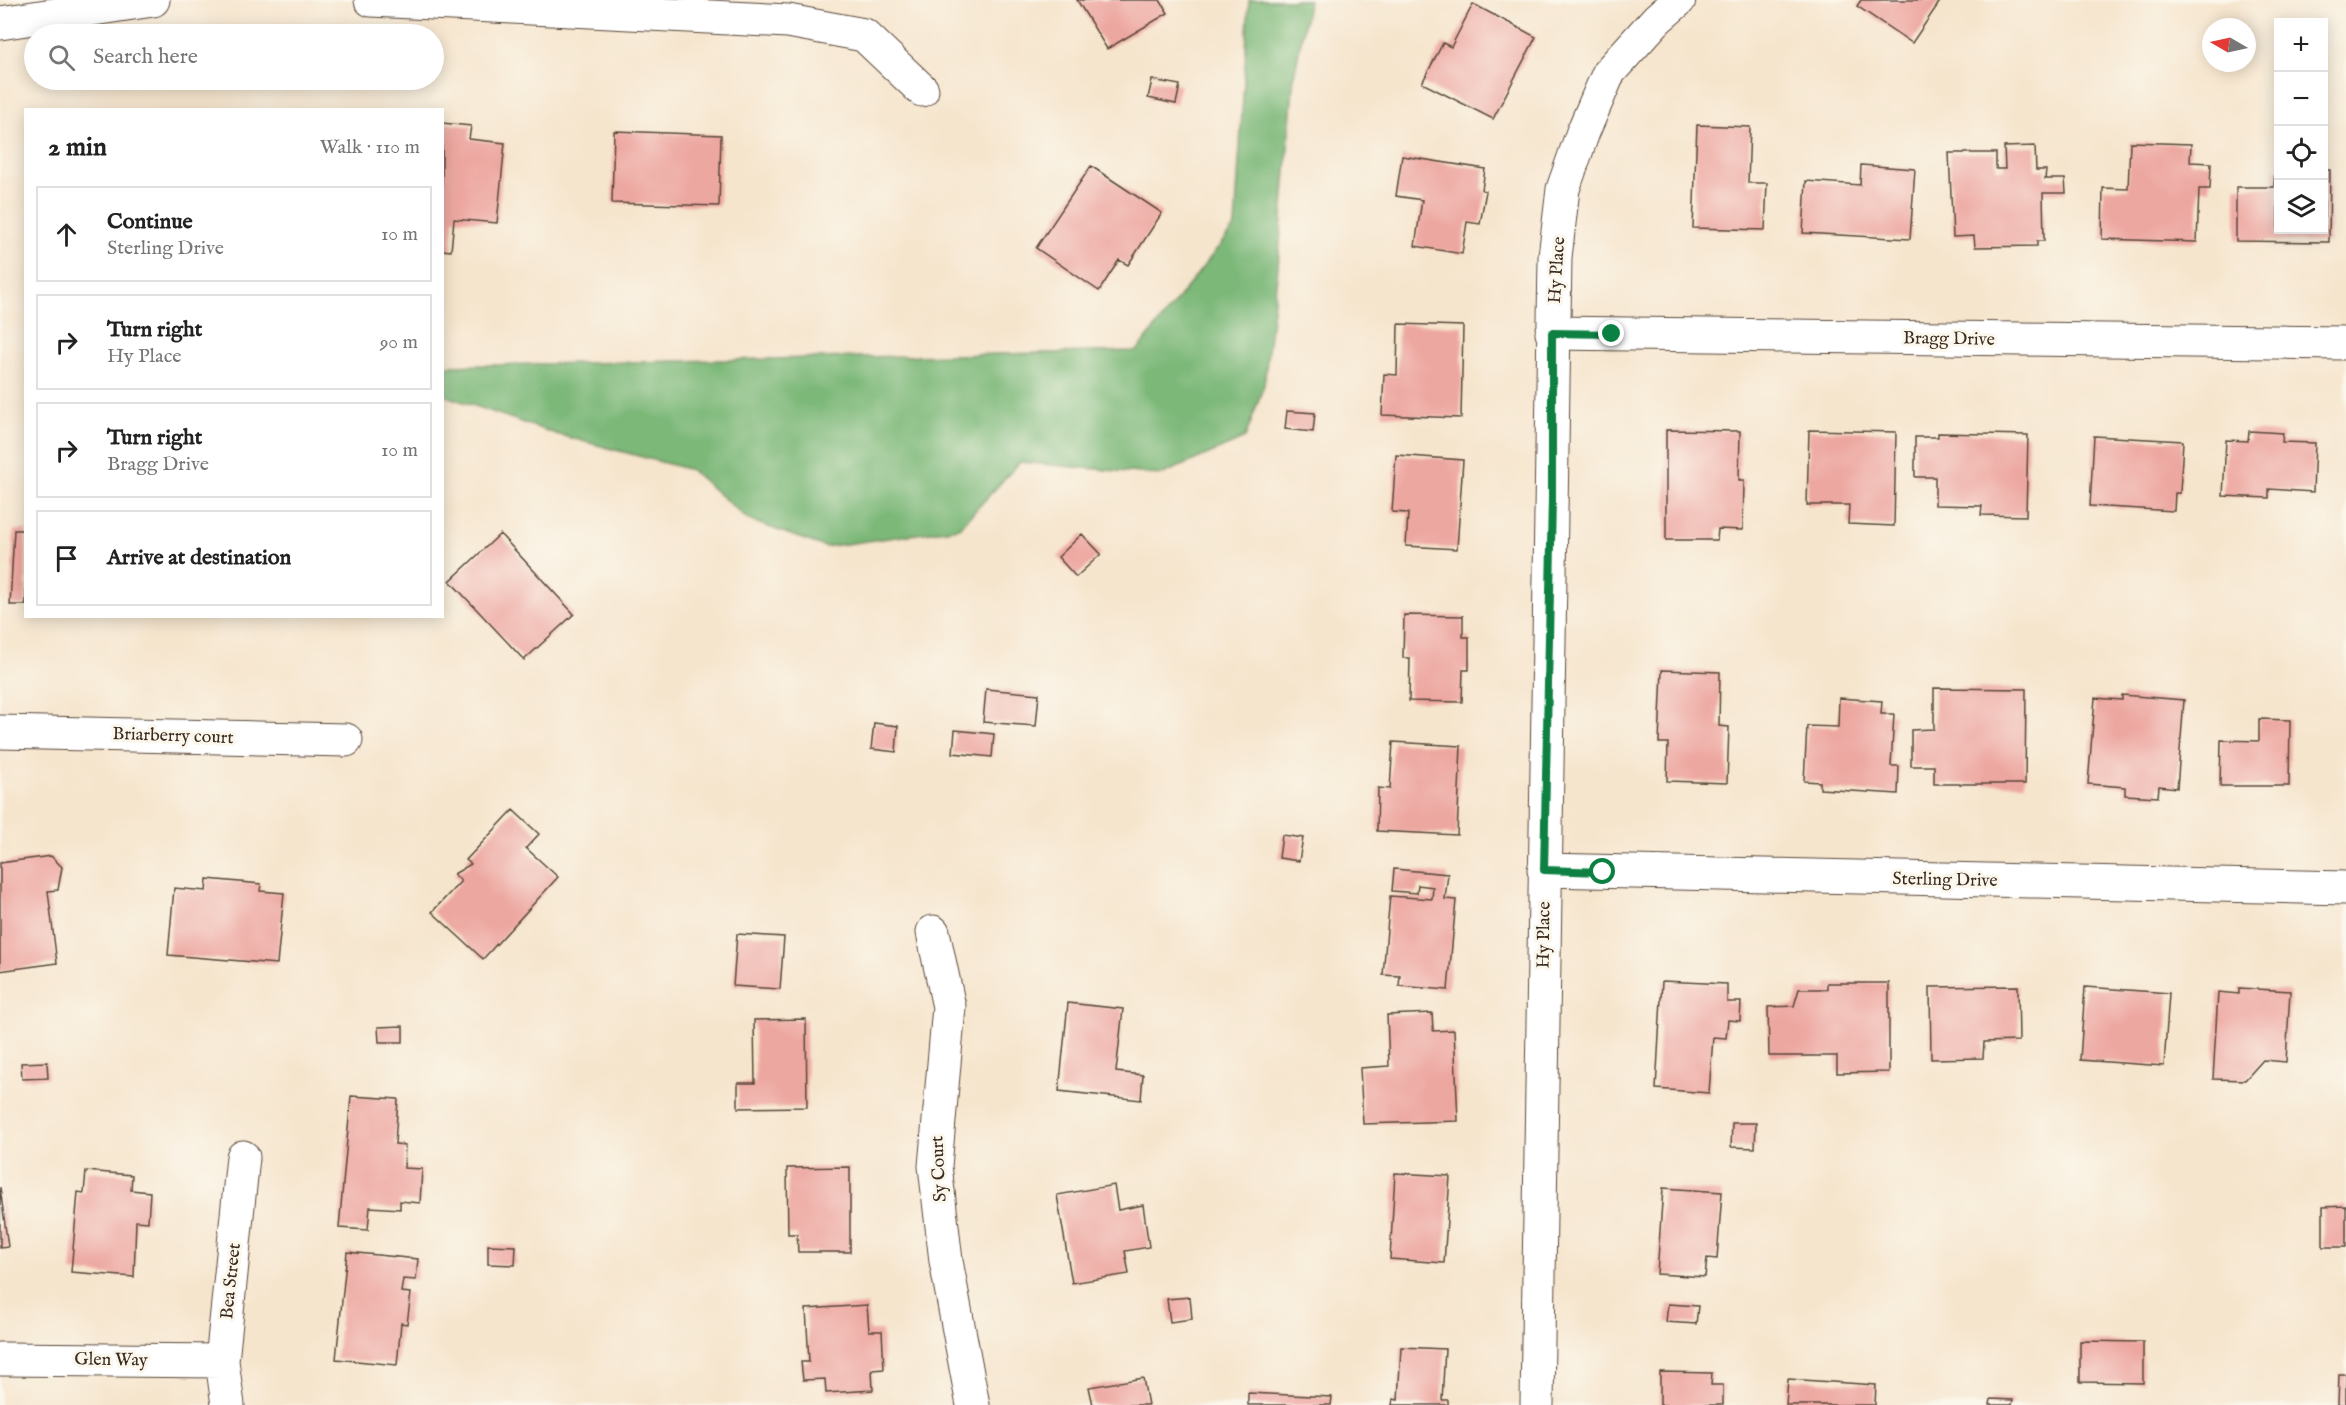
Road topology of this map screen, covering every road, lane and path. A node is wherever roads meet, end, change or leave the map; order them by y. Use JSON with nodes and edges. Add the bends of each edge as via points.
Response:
{"nodes":[{"id":1,"x":153,"y":0,"type":"edge"},
{"id":2,"x":371,"y":0,"type":"edge"},
{"id":3,"x":1679,"y":0,"type":"edge"},
{"id":4,"x":0,"y":23,"type":"edge"},
{"id":5,"x":922,"y":90,"type":"dead end"},
{"id":6,"x":1552,"y":333,"type":"junction"},
{"id":7,"x":2346,"y":343,"type":"edge"},
{"id":8,"x":0,"y":732,"type":"edge"},
{"id":9,"x":346,"y":740,"type":"dead end"},
{"id":10,"x":1544,"y":870,"type":"junction"},
{"id":11,"x":2346,"y":888,"type":"edge"},
{"id":12,"x":933,"y":932,"type":"dead end"},
{"id":13,"x":243,"y":1157,"type":"dead end"},
{"id":14,"x":0,"y":1359,"type":"edge"},
{"id":15,"x":222,"y":1361,"type":"junction"},
{"id":16,"x":228,"y":1405,"type":"edge"},
{"id":17,"x":973,"y":1405,"type":"edge"},
{"id":18,"x":1537,"y":1405,"type":"edge"}],
"edges":[{"from":1,"to":4,"type":"street"},
{"from":2,"to":5,"type":"street","via":[[788,21],[864,35]]},
{"from":3,"to":6,"type":"street","name":"Hy Place","via":[[1609,72],[1583,132],[1563,189]]},
{"from":6,"to":7,"type":"street","name":"Bragg Drive"},
{"from":6,"to":10,"type":"street","name":"Hy Place"},
{"from":8,"to":9,"type":"street","name":"Briarberry court"},
{"from":10,"to":11,"type":"street","name":"Sterling Drive"},
{"from":10,"to":18,"type":"street","name":"Hy Place"},
{"from":12,"to":17,"type":"street","name":"Sy Court","via":[[949,1007],[934,1166],[946,1261]]},
{"from":13,"to":15,"type":"street","name":"Bea Street"},
{"from":14,"to":15,"type":"street","name":"Glen Way"},
{"from":15,"to":16,"type":"street","name":"Bea Street"}]}
